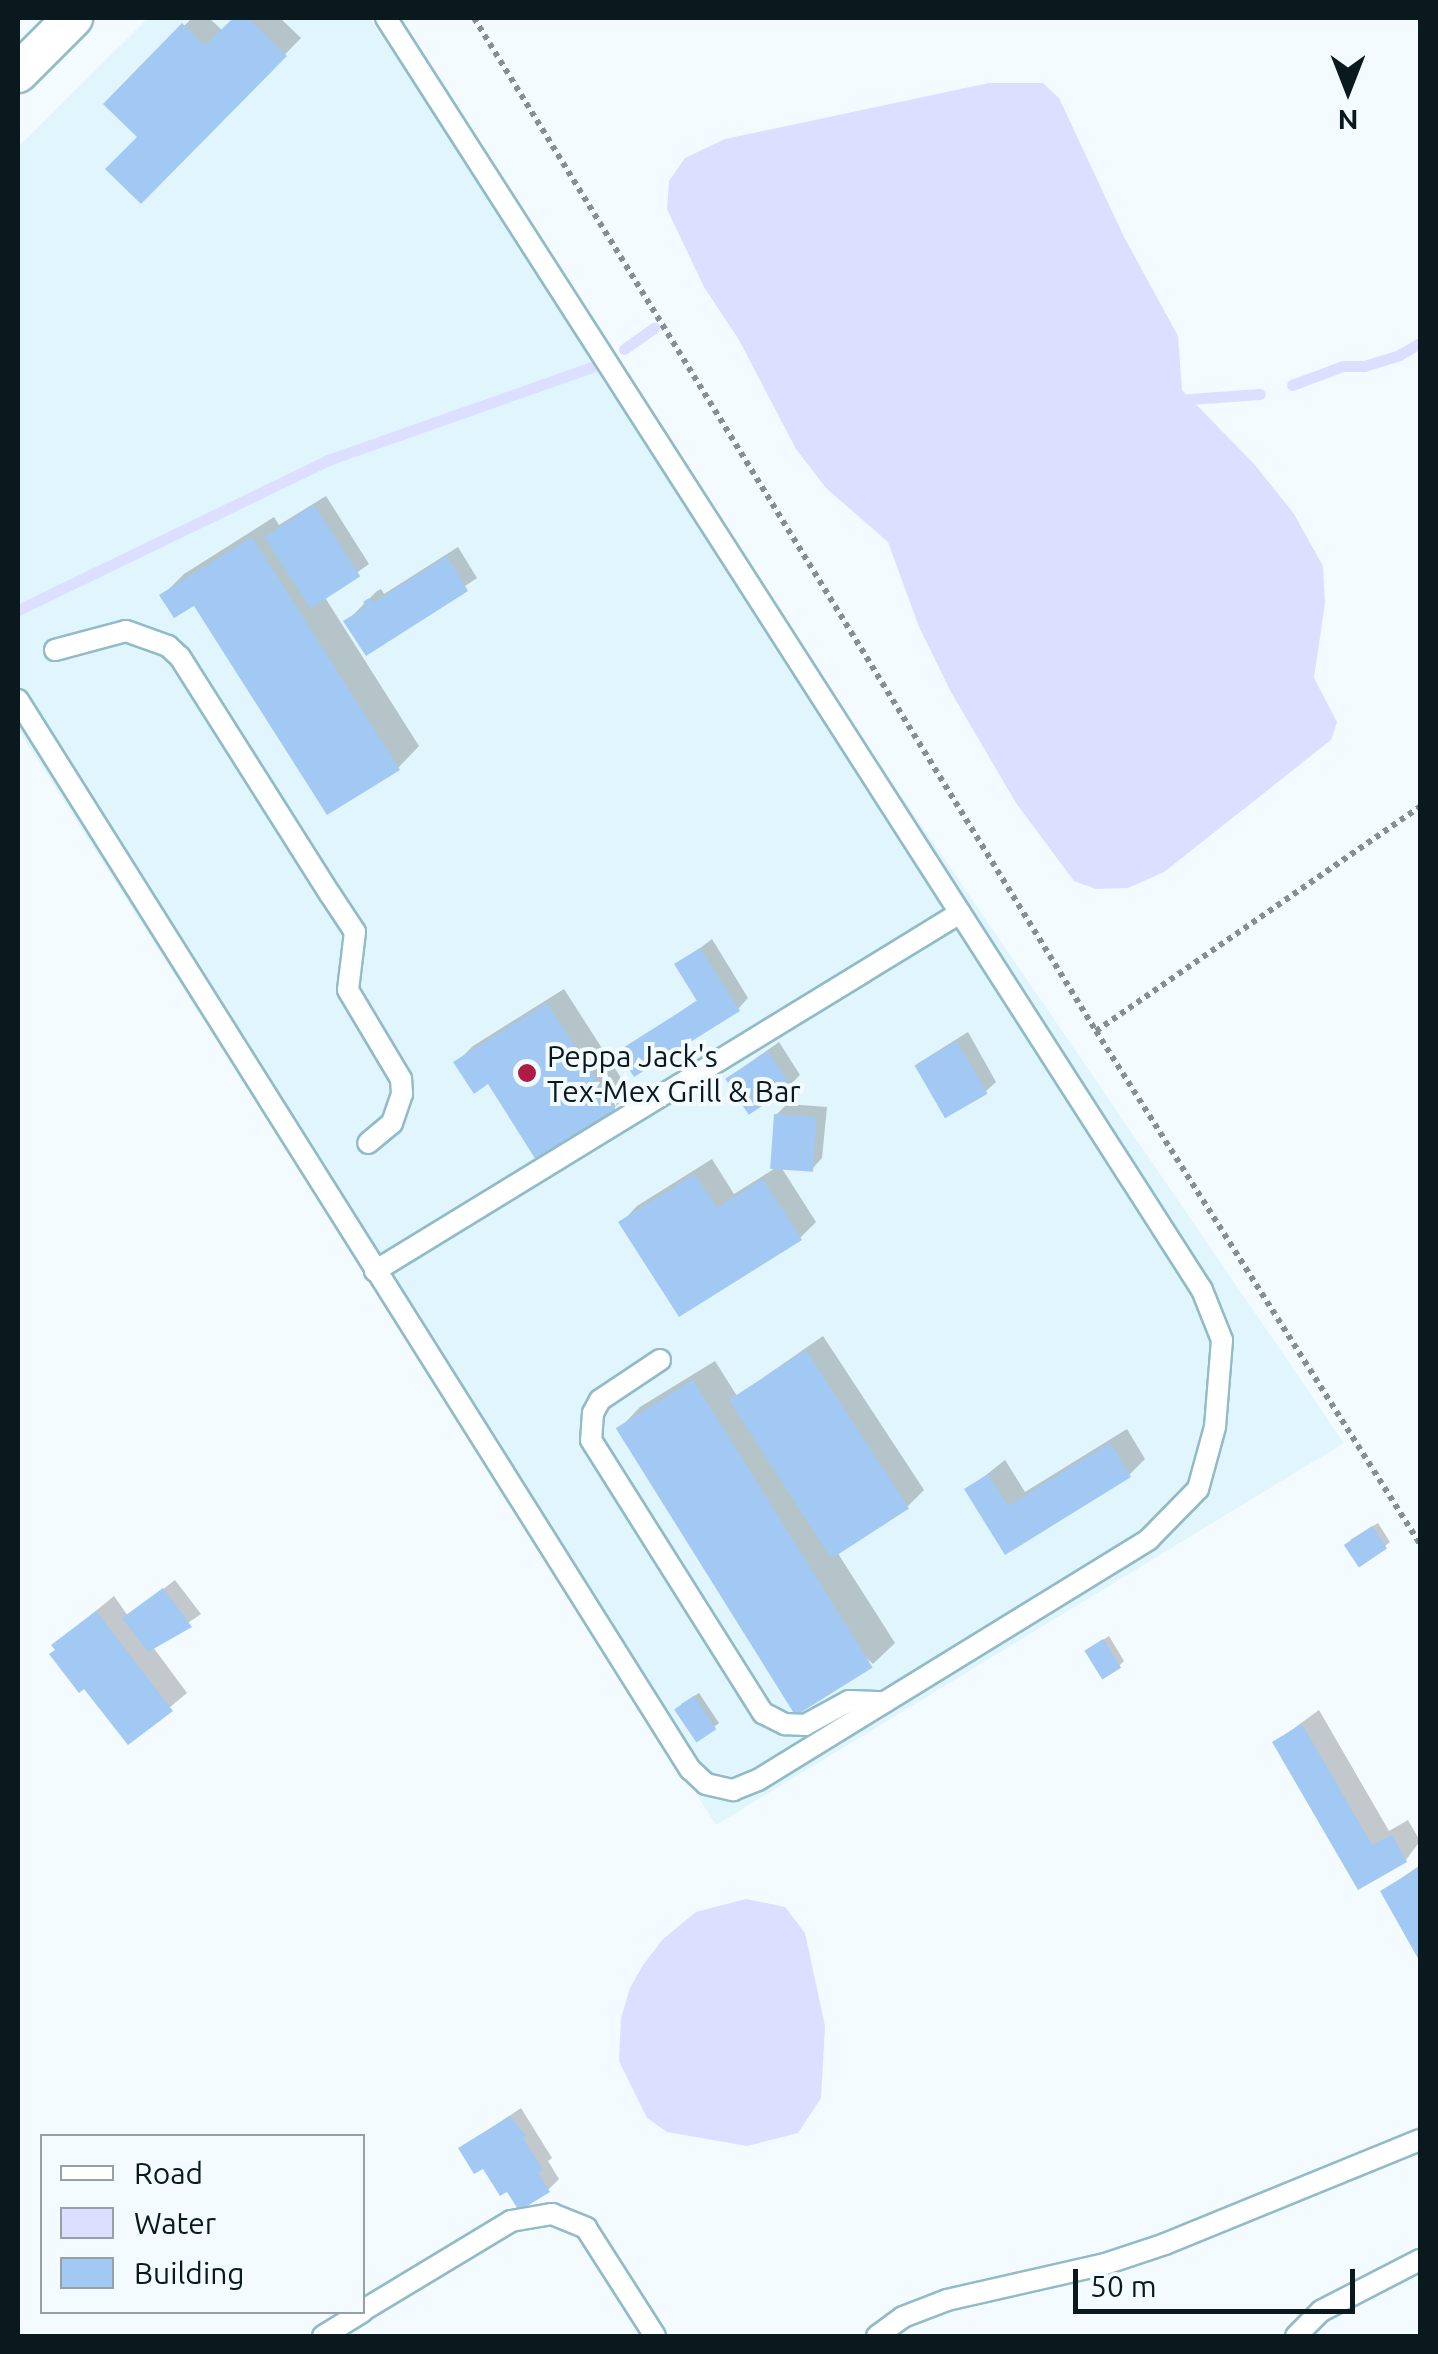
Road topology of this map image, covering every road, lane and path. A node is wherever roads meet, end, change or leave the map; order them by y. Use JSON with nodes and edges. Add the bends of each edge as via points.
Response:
{"nodes":[{"id":1,"x":73,"y":18,"type":"edge"},
{"id":2,"x":386,"y":18,"type":"edge"},
{"id":3,"x":474,"y":18,"type":"edge"},
{"id":4,"x":18,"y":73,"type":"edge"},
{"id":5,"x":55,"y":650,"type":"dead end"},
{"id":6,"x":18,"y":700,"type":"edge"},
{"id":7,"x":1420,"y":808,"type":"edge"},
{"id":8,"x":960,"y":913,"type":"junction"},
{"id":9,"x":1096,"y":1030,"type":"junction"},
{"id":10,"x":368,"y":1143,"type":"dead end"},
{"id":11,"x":375,"y":1271,"type":"junction"},
{"id":12,"x":660,"y":1360,"type":"dead end"},
{"id":13,"x":1420,"y":1544,"type":"edge"},
{"id":14,"x":886,"y":1702,"type":"junction"},
{"id":15,"x":1420,"y":2140,"type":"edge"},
{"id":16,"x":1420,"y":2260,"type":"edge"},
{"id":17,"x":365,"y":2309,"type":"edge"},
{"id":18,"x":357,"y":2314,"type":"edge"},
{"id":19,"x":323,"y":2336,"type":"edge"},
{"id":20,"x":655,"y":2336,"type":"edge"},
{"id":21,"x":877,"y":2336,"type":"edge"},
{"id":22,"x":1296,"y":2336,"type":"edge"}],
"edges":[{"from":1,"to":4,"type":"street"},
{"from":2,"to":8,"type":"lane"},
{"from":3,"to":9,"type":"path"},
{"from":5,"to":10,"type":"lane","via":[[126,631],[180,657],[355,932],[348,990],[401,1078],[402,1094],[392,1123]]},
{"from":6,"to":11,"type":"lane"},
{"from":7,"to":9,"type":"path"},
{"from":8,"to":11,"type":"lane"},
{"from":8,"to":14,"type":"lane","via":[[1202,1290],[1222,1340],[1220,1379],[1206,1467],[1182,1510],[1149,1539]]},
{"from":9,"to":13,"type":"path"},
{"from":11,"to":14,"type":"lane","via":[[706,1784],[727,1790],[750,1785]]},
{"from":12,"to":14,"type":"lane","via":[[600,1400],[591,1440],[763,1713],[805,1725],[849,1701]]},
{"from":15,"to":21,"type":"lane","via":[[1165,2244],[947,2300],[903,2317]]},
{"from":16,"to":22,"type":"lane","via":[[1321,2310]]},
{"from":17,"to":20,"type":"lane","via":[[511,2221],[552,2214],[586,2228]]},
{"from":18,"to":19,"type":"lane"}]}
